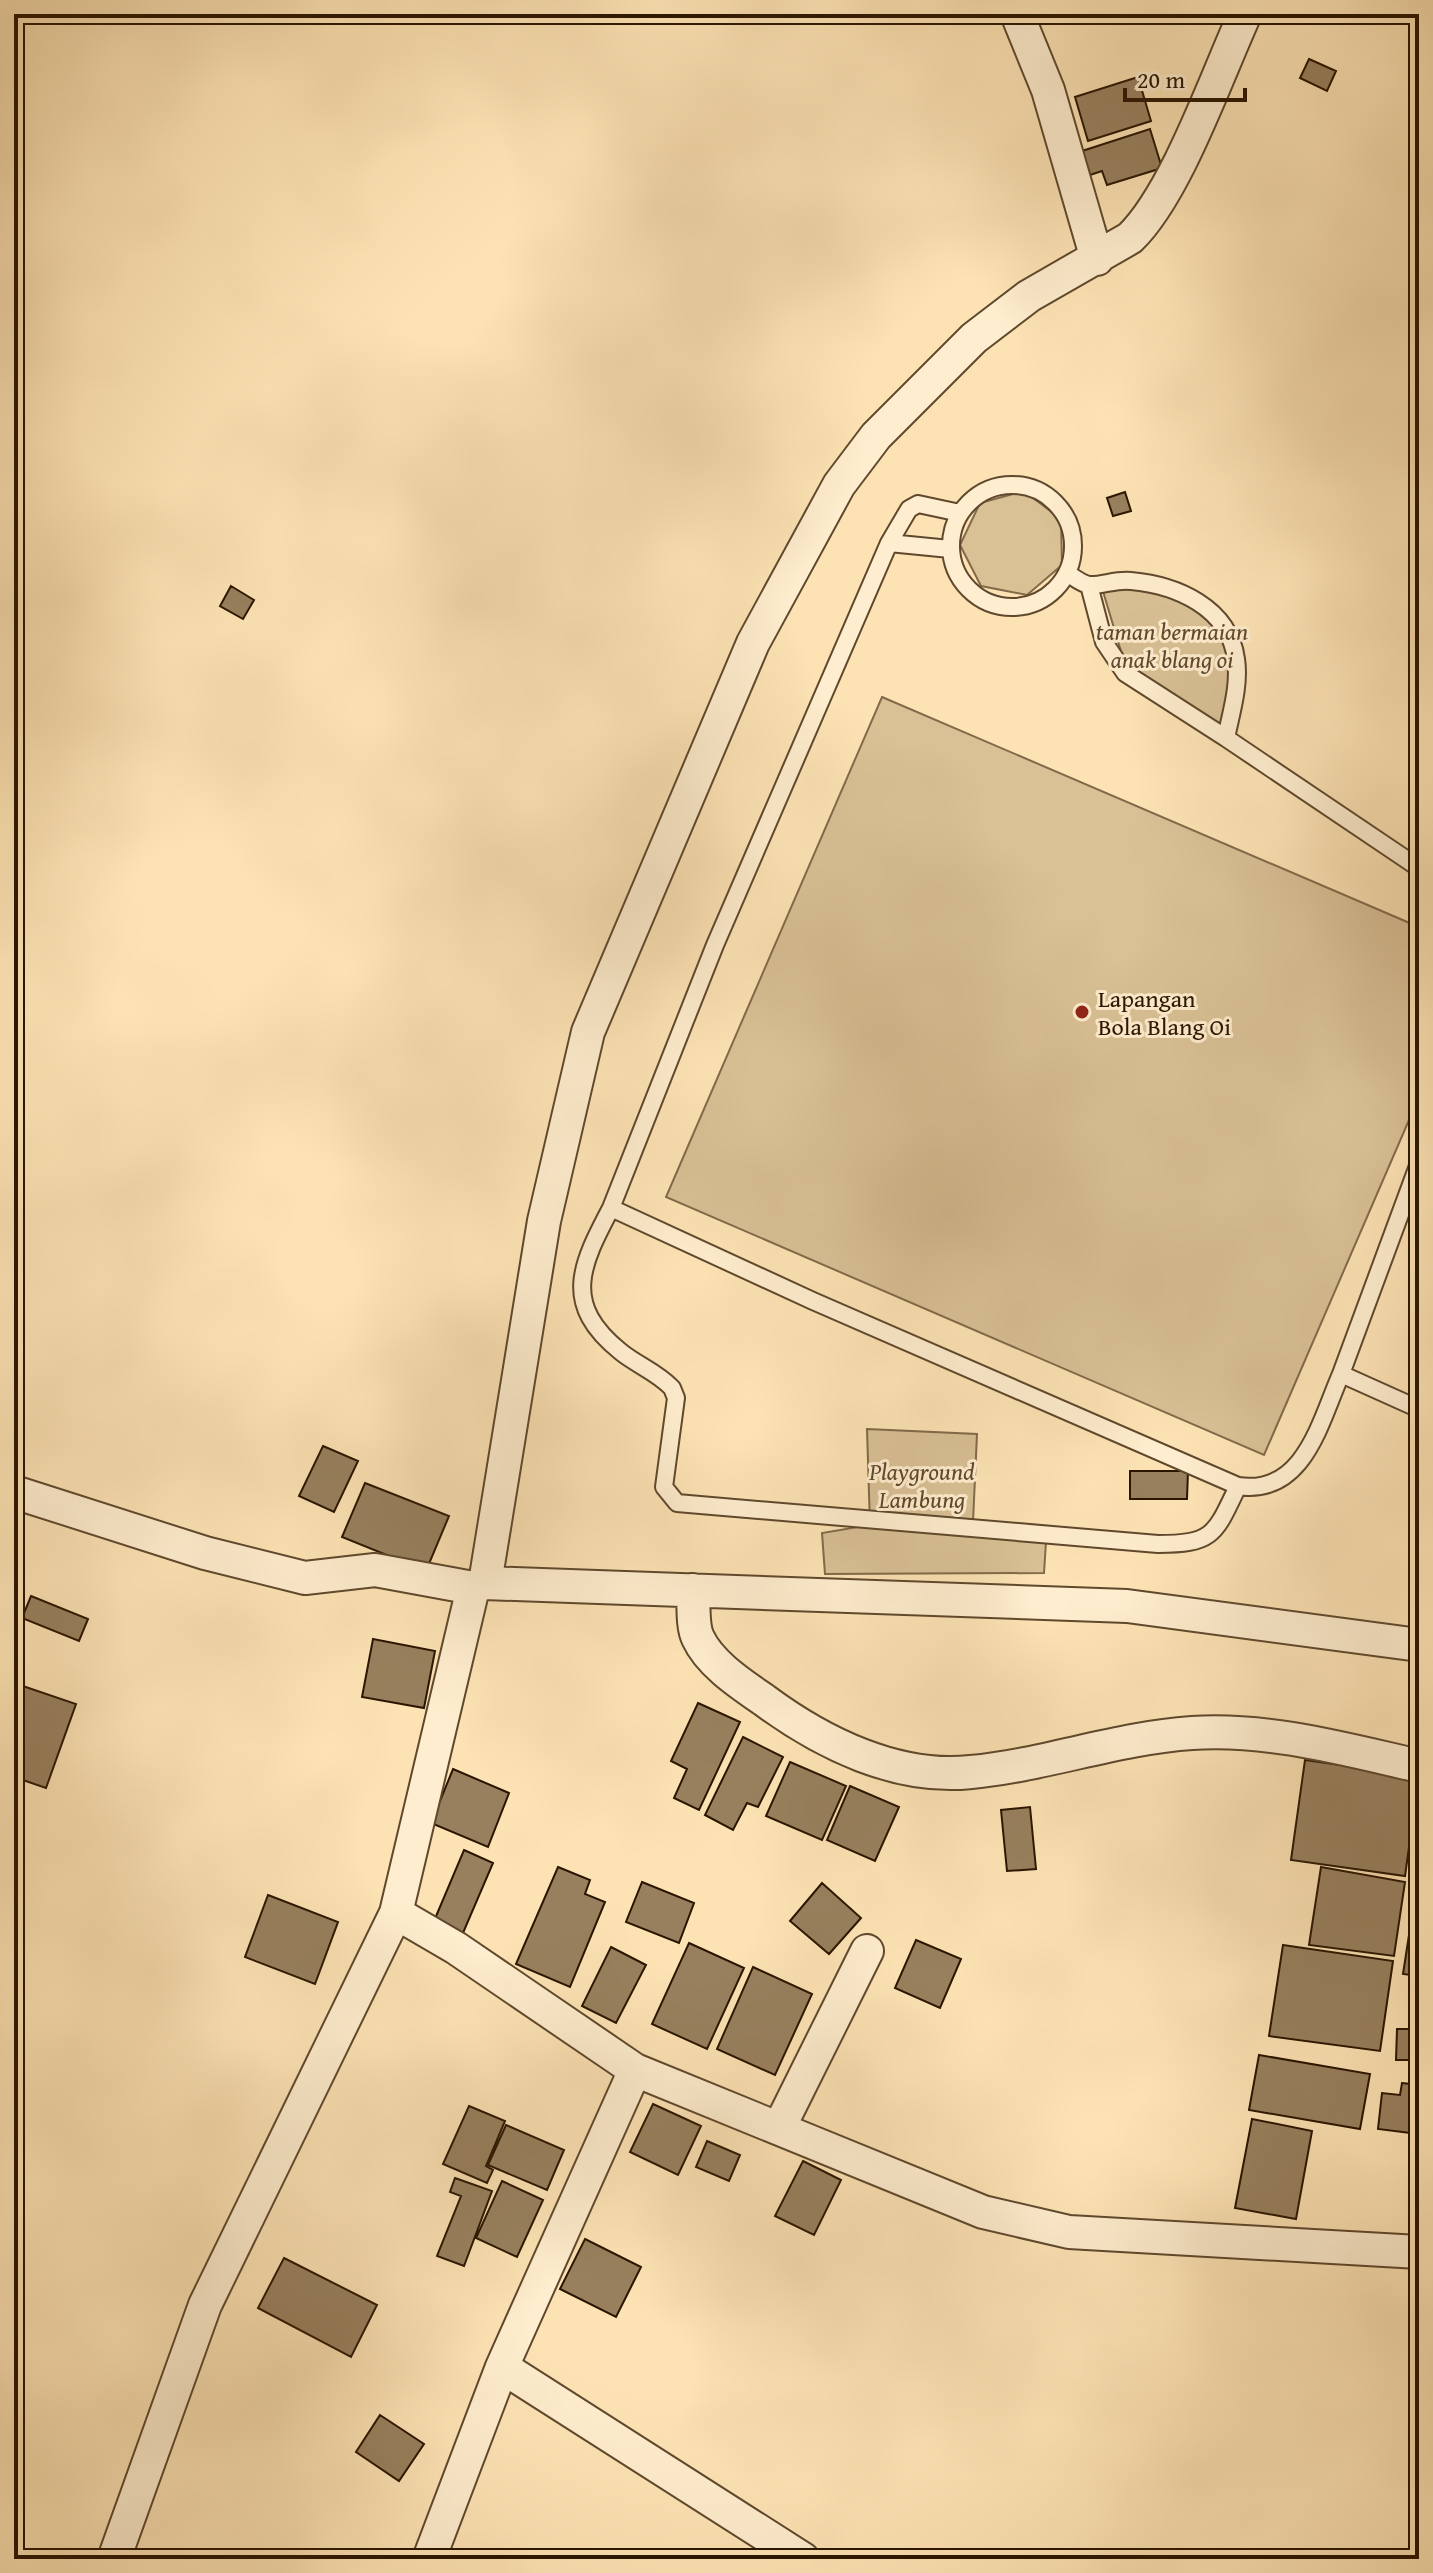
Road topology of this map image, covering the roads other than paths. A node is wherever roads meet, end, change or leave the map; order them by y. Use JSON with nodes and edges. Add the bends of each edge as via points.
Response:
{"nodes":[{"id":1,"x":1017,"y":14,"type":"edge"},
{"id":2,"x":1245,"y":14,"type":"edge"},
{"id":3,"x":1097,"y":259,"type":"junction"},
{"id":4,"x":960,"y":513,"type":"junction"},
{"id":5,"x":889,"y":543,"type":"junction"},
{"id":6,"x":950,"y":549,"type":"junction"},
{"id":7,"x":1067,"y":573,"type":"junction"},
{"id":8,"x":1089,"y":585,"type":"junction"},
{"id":9,"x":1226,"y":738,"type":"junction"},
{"id":10,"x":1419,"y":868,"type":"edge"},
{"id":11,"x":1419,"y":1163,"type":"edge"},
{"id":12,"x":611,"y":1208,"type":"junction"},
{"id":13,"x":1341,"y":1374,"type":"junction"},
{"id":14,"x":1419,"y":1409,"type":"edge"},
{"id":15,"x":1238,"y":1486,"type":"junction"},
{"id":16,"x":14,"y":1492,"type":"edge"},
{"id":17,"x":479,"y":1586,"type":"junction"},
{"id":18,"x":693,"y":1590,"type":"junction"},
{"id":19,"x":1419,"y":1645,"type":"edge"},
{"id":20,"x":1419,"y":1766,"type":"edge"},
{"id":21,"x":396,"y":1913,"type":"junction"},
{"id":22,"x":867,"y":1951,"type":"dead end"},
{"id":23,"x":635,"y":2070,"type":"junction"},
{"id":24,"x":779,"y":2128,"type":"junction"},
{"id":25,"x":1419,"y":2252,"type":"edge"},
{"id":26,"x":502,"y":2367,"type":"junction"},
{"id":27,"x":114,"y":2559,"type":"edge"},
{"id":28,"x":429,"y":2559,"type":"edge"},
{"id":29,"x":803,"y":2559,"type":"edge"}],
"edges":[{"from":1,"to":3,"type":"street","via":[[1048,90]]},
{"from":2,"to":3,"type":"street","via":[[1165,191],[1143,226]]},
{"from":3,"to":17,"type":"street","via":[[1029,296],[974,338],[876,436],[839,485],[753,643],[588,1032],[544,1221]]},
{"from":4,"to":5,"type":"lane","via":[[918,504],[909,509]]},
{"from":4,"to":6,"type":"lane"},
{"from":4,"to":7,"type":"lane","via":[[978,495],[1002,485],[1027,485],[1051,497],[1067,516],[1074,541]]},
{"from":5,"to":6,"type":"lane"},
{"from":5,"to":12,"type":"lane","via":[[715,945]]},
{"from":6,"to":7,"type":"lane","via":[[953,566],[972,593],[1004,607],[1037,603],[1052,594]]},
{"from":7,"to":8,"type":"lane"},
{"from":8,"to":9,"type":"lane","via":[[1104,642],[1125,673]]},
{"from":8,"to":9,"type":"lane","via":[[1119,580],[1161,584],[1179,590],[1221,622],[1236,657]]},
{"from":9,"to":10,"type":"lane"},
{"from":11,"to":13,"type":"lane"},
{"from":12,"to":15,"type":"lane"},
{"from":12,"to":15,"type":"lane","via":[[583,1264],[582,1300],[606,1338],[672,1388],[676,1398],[664,1487],[677,1503],[1194,1544],[1211,1534]]},
{"from":13,"to":14,"type":"lane"},
{"from":13,"to":15,"type":"lane","via":[[1305,1458],[1269,1485]]},
{"from":16,"to":17,"type":"street","via":[[205,1553],[305,1578],[375,1570]]},
{"from":17,"to":18,"type":"street"},
{"from":17,"to":21,"type":"street"},
{"from":18,"to":19,"type":"street","via":[[1127,1606]]},
{"from":18,"to":20,"type":"street","via":[[697,1637],[732,1677],[853,1753],[907,1770],[970,1773],[1192,1733],[1312,1741]]},
{"from":21,"to":23,"type":"street"},
{"from":21,"to":27,"type":"street","via":[[205,2305]]},
{"from":22,"to":24,"type":"street"},
{"from":23,"to":24,"type":"street"},
{"from":23,"to":26,"type":"street"},
{"from":24,"to":25,"type":"street","via":[[983,2212],[1069,2232]]},
{"from":26,"to":28,"type":"street"},
{"from":26,"to":29,"type":"street"}]}
